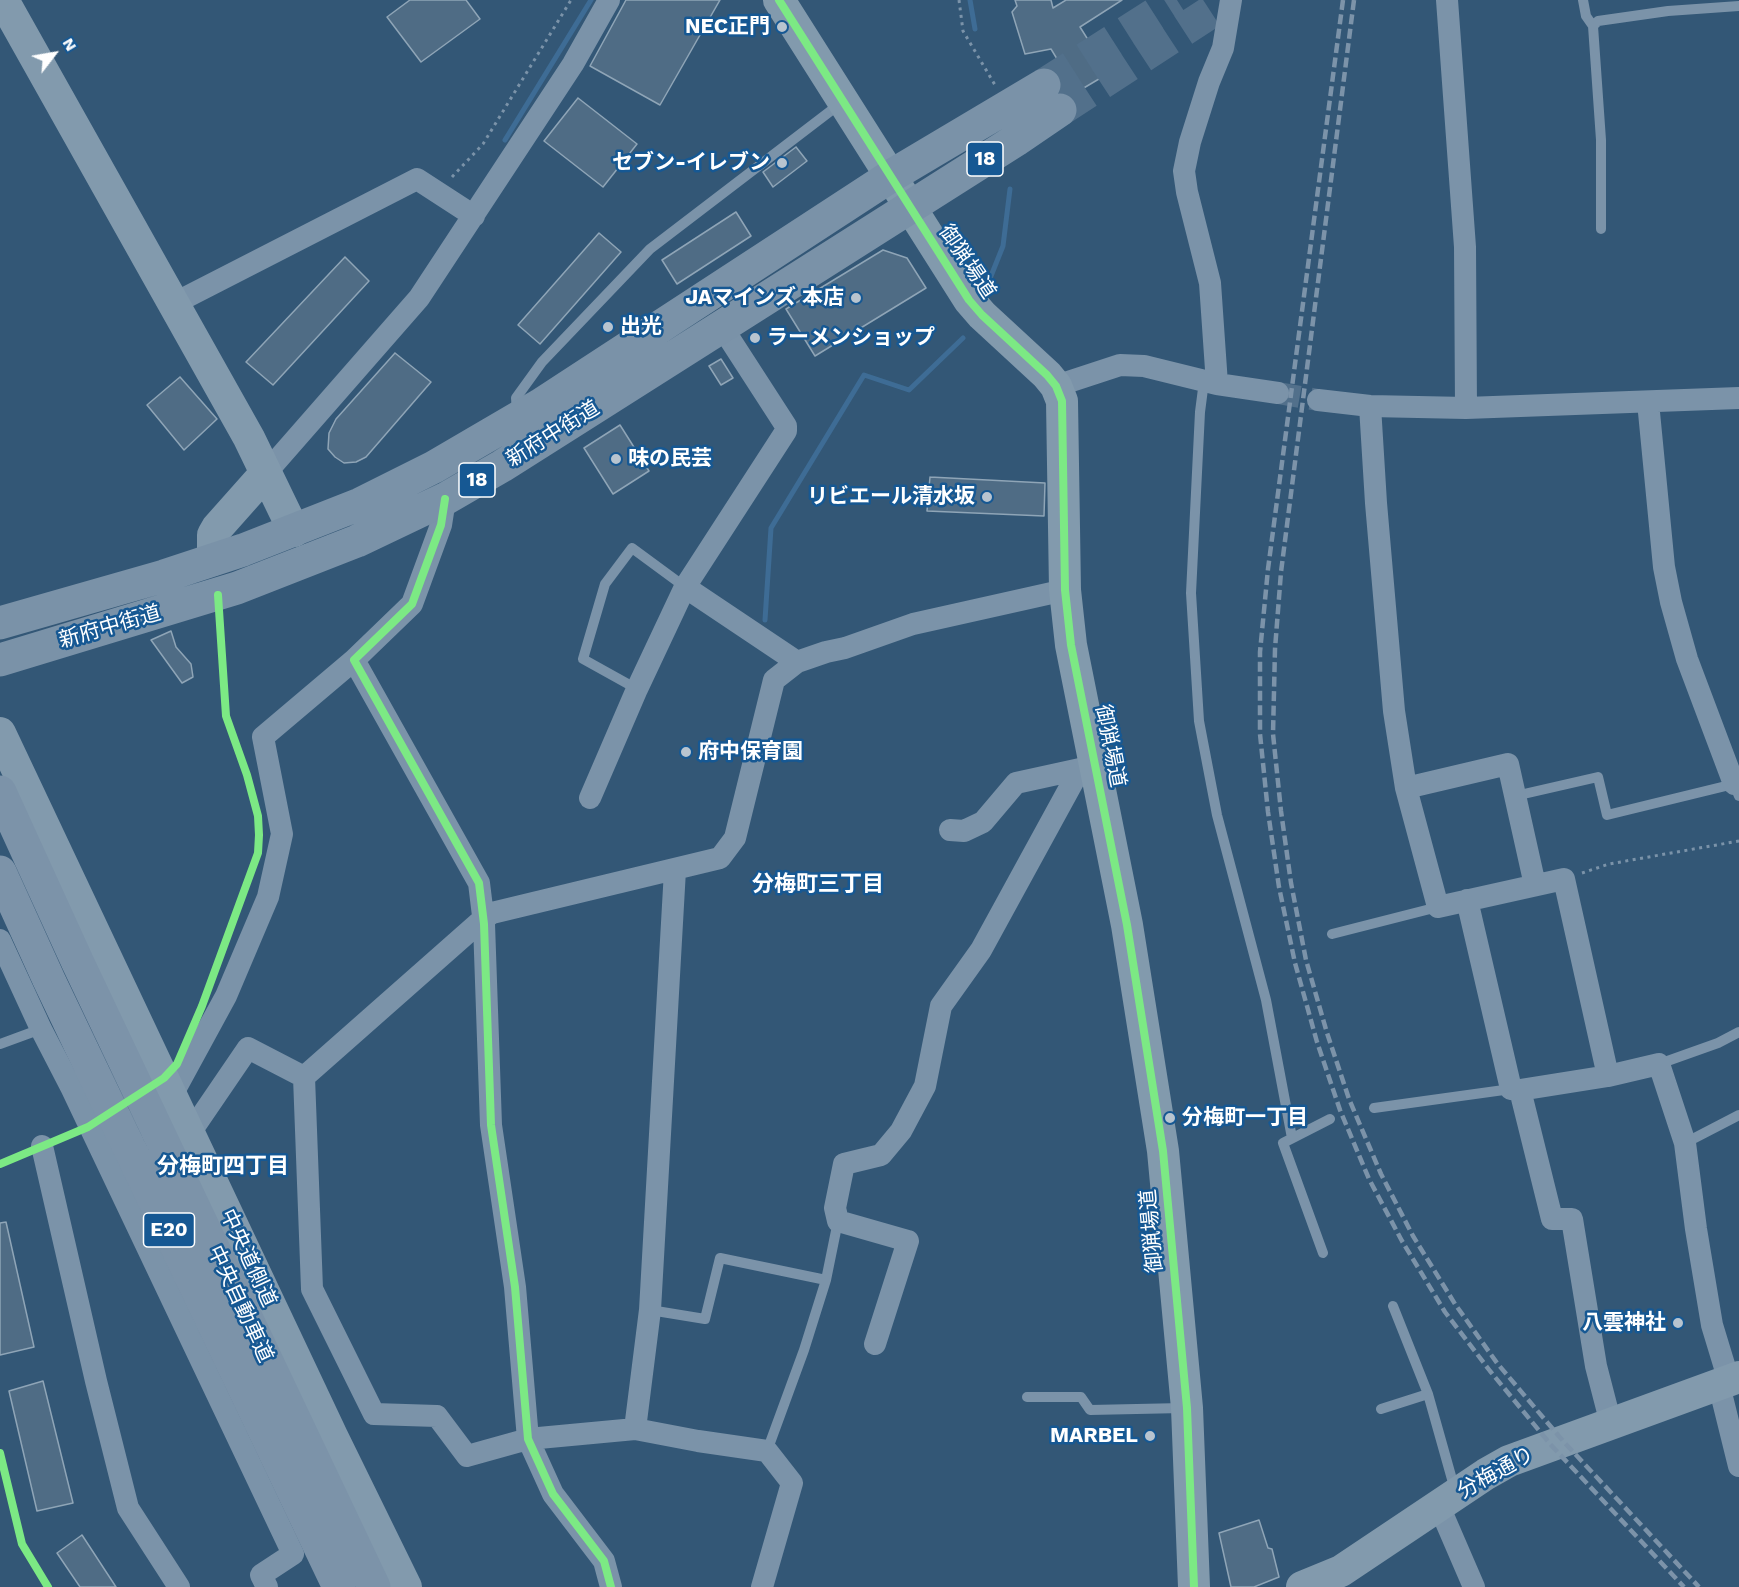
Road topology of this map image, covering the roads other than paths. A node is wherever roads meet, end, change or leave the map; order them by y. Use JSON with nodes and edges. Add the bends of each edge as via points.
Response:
{"nodes":[{"id":1,"x":609,"y":0,"type":"edge"},
{"id":2,"x":779,"y":0,"type":"edge"},
{"id":3,"x":1231,"y":0,"type":"edge"},
{"id":4,"x":1447,"y":0,"type":"edge"},
{"id":5,"x":1582,"y":0,"type":"edge"},
{"id":6,"x":1739,"y":6,"type":"edge"},
{"id":7,"x":4,"y":9,"type":"edge"},
{"id":8,"x":1593,"y":26,"type":"junction"},
{"id":9,"x":843,"y":101,"type":"junction"},
{"id":10,"x":891,"y":176,"type":"junction"},
{"id":11,"x":910,"y":207,"type":"junction"},
{"id":12,"x":474,"y":216,"type":"junction"},
{"id":13,"x":1601,"y":229,"type":"dead end"},
{"id":14,"x":173,"y":304,"type":"junction"},
{"id":15,"x":722,"y":327,"type":"junction"},
{"id":16,"x":1210,"y":383,"type":"junction"},
{"id":17,"x":1056,"y":386,"type":"junction"},
{"id":18,"x":1278,"y":393,"type":"tunnel mouth"},
{"id":19,"x":1739,"y":398,"type":"edge"},
{"id":20,"x":1318,"y":400,"type":"tunnel mouth"},
{"id":21,"x":1648,"y":402,"type":"junction"},
{"id":22,"x":1370,"y":406,"type":"junction"},
{"id":23,"x":1466,"y":408,"type":"junction"},
{"id":24,"x":518,"y":418,"type":"junction"},
{"id":25,"x":265,"y":474,"type":"junction"},
{"id":26,"x":445,"y":499,"type":"junction"},
{"id":27,"x":294,"y":531,"type":"junction"},
{"id":28,"x":213,"y":560,"type":"junction"},
{"id":29,"x":685,"y":587,"type":"junction"},
{"id":30,"x":1065,"y":590,"type":"junction"},
{"id":31,"x":0,"y":623,"type":"edge"},
{"id":32,"x":0,"y":660,"type":"edge"},
{"id":33,"x":354,"y":660,"type":"junction"},
{"id":34,"x":797,"y":662,"type":"junction"},
{"id":35,"x":637,"y":689,"type":"junction"},
{"id":36,"x":0,"y":733,"type":"edge"},
{"id":37,"x":1088,"y":767,"type":"junction"},
{"id":38,"x":1406,"y":788,"type":"junction"},
{"id":39,"x":1736,"y":790,"type":"edge"},
{"id":40,"x":0,"y":792,"type":"edge"},
{"id":41,"x":1515,"y":796,"type":"junction"},
{"id":42,"x":590,"y":798,"type":"dead end"},
{"id":43,"x":950,"y":830,"type":"dead end"},
{"id":44,"x":675,"y":870,"type":"junction"},
{"id":45,"x":0,"y":872,"type":"edge"},
{"id":46,"x":1535,"y":885,"type":"junction"},
{"id":47,"x":1467,"y":900,"type":"junction"},
{"id":48,"x":1438,"y":906,"type":"junction"},
{"id":49,"x":483,"y":919,"type":"junction"},
{"id":50,"x":1332,"y":934,"type":"dead end"},
{"id":51,"x":0,"y":940,"type":"edge"},
{"id":52,"x":41,"y":1029,"type":"junction"},
{"id":53,"x":1739,"y":1032,"type":"edge"},
{"id":54,"x":0,"y":1044,"type":"edge"},
{"id":55,"x":1659,"y":1064,"type":"junction"},
{"id":56,"x":1608,"y":1076,"type":"junction"},
{"id":57,"x":304,"y":1077,"type":"junction"},
{"id":58,"x":1515,"y":1090,"type":"junction"},
{"id":59,"x":171,"y":1097,"type":"junction"},
{"id":60,"x":1374,"y":1108,"type":"dead end"},
{"id":61,"x":1739,"y":1115,"type":"edge"},
{"id":62,"x":1330,"y":1119,"type":"dead end"},
{"id":63,"x":190,"y":1133,"type":"junction"},
{"id":64,"x":1292,"y":1138,"type":"junction"},
{"id":65,"x":1685,"y":1143,"type":"junction"},
{"id":66,"x":42,"y":1146,"type":"dead end"},
{"id":67,"x":838,"y":1221,"type":"junction"},
{"id":68,"x":1323,"y":1253,"type":"dead end"},
{"id":69,"x":826,"y":1280,"type":"junction"},
{"id":70,"x":1393,"y":1306,"type":"dead end"},
{"id":71,"x":650,"y":1310,"type":"junction"},
{"id":72,"x":875,"y":1344,"type":"dead end"},
{"id":73,"x":1729,"y":1381,"type":"edge"},
{"id":74,"x":1428,"y":1394,"type":"junction"},
{"id":75,"x":1027,"y":1397,"type":"dead end"},
{"id":76,"x":1187,"y":1408,"type":"junction"},
{"id":77,"x":1381,"y":1408,"type":"dead end"},
{"id":78,"x":1611,"y":1424,"type":"junction"},
{"id":79,"x":634,"y":1429,"type":"junction"},
{"id":80,"x":528,"y":1439,"type":"junction"},
{"id":81,"x":767,"y":1451,"type":"junction"},
{"id":82,"x":1739,"y":1466,"type":"edge"},
{"id":83,"x":1447,"y":1500,"type":"junction"},
{"id":84,"x":179,"y":1587,"type":"edge"},
{"id":85,"x":267,"y":1587,"type":"edge"},
{"id":86,"x":339,"y":1587,"type":"edge"},
{"id":87,"x":374,"y":1587,"type":"edge"},
{"id":88,"x":405,"y":1587,"type":"edge"},
{"id":89,"x":611,"y":1587,"type":"edge"},
{"id":90,"x":762,"y":1587,"type":"edge"},
{"id":91,"x":1194,"y":1587,"type":"edge"},
{"id":92,"x":1302,"y":1587,"type":"edge"},
{"id":93,"x":1474,"y":1587,"type":"edge"}],
"edges":[{"from":1,"to":12,"type":"street","via":[[573,64]]},
{"from":2,"to":9,"type":"street","name":"御猟場道"},
{"from":3,"to":16,"type":"street","via":[[1223,48],[1190,142],[1184,171],[1210,283]]},
{"from":4,"to":23,"type":"street","via":[[1465,248]]},
{"from":5,"to":8,"type":"lane"},
{"from":6,"to":8,"type":"lane","via":[[1668,11],[1598,21]]},
{"from":7,"to":14,"type":"street"},
{"from":8,"to":13,"type":"lane","via":[[1602,140]]},
{"from":9,"to":10,"type":"street","name":"御猟場道"},
{"from":9,"to":24,"type":"lane","via":[[650,249],[542,362],[516,398]]},
{"from":10,"to":11,"type":"street","name":"御猟場道"},
{"from":10,"to":11,"type":"main road","name":"新府中街道","number":"18","via":[[1052,98]]},
{"from":10,"to":24,"type":"main road","name":"新府中街道","number":"18"},
{"from":11,"to":15,"type":"main road","name":"新府中街道","number":"18"},
{"from":11,"to":17,"type":"street","name":"御猟場道","via":[[969,300]]},
{"from":12,"to":14,"type":"street","via":[[417,179]]},
{"from":12,"to":25,"type":"street","via":[[419,298]]},
{"from":14,"to":25,"type":"street","via":[[249,438]]},
{"from":15,"to":26,"type":"main road","name":"新府中街道","number":"18"},
{"from":15,"to":29,"type":"street","via":[[786,431]]},
{"from":16,"to":17,"type":"street","via":[[1144,366],[1120,365]]},
{"from":16,"to":18,"type":"street"},
{"from":16,"to":64,"type":"lane","via":[[1200,412],[1191,593],[1199,721],[1217,815],[1266,1000]]},
{"from":17,"to":30,"type":"street","name":"御猟場道","via":[[1063,415]]},
{"from":19,"to":21,"type":"street"},
{"from":20,"to":22,"type":"street"},
{"from":21,"to":23,"type":"street"},
{"from":21,"to":39,"type":"street","via":[[1671,602],[1687,659]]},
{"from":22,"to":23,"type":"street"},
{"from":22,"to":38,"type":"street","via":[[1394,711]]},
{"from":24,"to":27,"type":"main road","name":"新府中街道","number":"18","via":[[397,486]]},
{"from":25,"to":27,"type":"street"},
{"from":25,"to":28,"type":"street","via":[[217,528],[213,535]]},
{"from":26,"to":32,"type":"main road","name":"新府中街道","number":"18","via":[[357,542],[237,588]]},
{"from":26,"to":33,"type":"street","via":[[441,525],[412,604]]},
{"from":27,"to":28,"type":"main road","name":"新府中街道","number":"18"},
{"from":28,"to":31,"type":"main road","name":"新府中街道","number":"18"},
{"from":29,"to":34,"type":"street"},
{"from":29,"to":35,"type":"street"},
{"from":29,"to":35,"type":"lane","via":[[632,548],[605,584],[583,659]]},
{"from":30,"to":34,"type":"street","via":[[913,624]]},
{"from":30,"to":37,"type":"street","name":"御猟場道"},
{"from":33,"to":49,"type":"street","via":[[479,883]]},
{"from":33,"to":59,"type":"street","via":[[263,737],[282,834],[268,897],[226,996]]},
{"from":34,"to":44,"type":"street","via":[[774,680],[735,838],[720,858]]},
{"from":35,"to":42,"type":"street"},
{"from":36,"to":59,"type":"street","name":"中央道側道"},
{"from":37,"to":43,"type":"street","via":[[1016,783],[983,822],[964,831]]},
{"from":37,"to":67,"type":"street","via":[[981,950],[941,1006],[925,1086],[902,1131],[881,1155],[844,1164],[835,1208]]},
{"from":37,"to":76,"type":"street","name":"御猟場道","via":[[1127,925],[1163,1151]]},
{"from":38,"to":41,"type":"street","via":[[1508,764]]},
{"from":38,"to":48,"type":"street"},
{"from":39,"to":41,"type":"lane","via":[[1607,815],[1598,777]]},
{"from":40,"to":87,"type":"highway","name":"中央自動車道","number":"E20"},
{"from":41,"to":46,"type":"street"},
{"from":44,"to":49,"type":"street","via":[[492,913]]},
{"from":44,"to":71,"type":"street"},
{"from":45,"to":86,"type":"highway","name":"中央自動車道","number":"E20"},
{"from":46,"to":47,"type":"street"},
{"from":46,"to":56,"type":"street","via":[[1564,879]]},
{"from":47,"to":48,"type":"street"},
{"from":47,"to":58,"type":"street"},
{"from":48,"to":50,"type":"lane"},
{"from":49,"to":57,"type":"street"},
{"from":49,"to":80,"type":"street","via":[[491,1125],[515,1287]]},
{"from":51,"to":52,"type":"street"},
{"from":52,"to":54,"type":"lane"},
{"from":52,"to":85,"type":"street","via":[[293,1554],[261,1575]]},
{"from":53,"to":55,"type":"lane"},
{"from":55,"to":56,"type":"street"},
{"from":55,"to":65,"type":"street"},
{"from":56,"to":58,"type":"street"},
{"from":57,"to":63,"type":"street","via":[[248,1048]]},
{"from":57,"to":80,"type":"street","via":[[312,1289],[374,1414],[437,1416],[467,1456]]},
{"from":58,"to":60,"type":"lane"},
{"from":58,"to":78,"type":"street","via":[[1552,1219],[1572,1219],[1596,1366]]},
{"from":59,"to":63,"type":"street","name":"中央道側道"},
{"from":61,"to":65,"type":"lane"},
{"from":62,"to":64,"type":"lane"},
{"from":63,"to":88,"type":"street","name":"中央道側道"},
{"from":64,"to":68,"type":"lane","via":[[1283,1143]]},
{"from":65,"to":73,"type":"street","via":[[1712,1325]]},
{"from":66,"to":84,"type":"street","via":[[128,1508]]},
{"from":67,"to":69,"type":"lane"},
{"from":67,"to":72,"type":"street","via":[[908,1241]]},
{"from":69,"to":71,"type":"lane","via":[[720,1258],[705,1319]]},
{"from":69,"to":81,"type":"lane"},
{"from":70,"to":74,"type":"lane"},
{"from":71,"to":79,"type":"street"},
{"from":73,"to":78,"type":"street","name":"分梅通り"},
{"from":73,"to":82,"type":"street"},
{"from":74,"to":77,"type":"lane"},
{"from":74,"to":83,"type":"lane"},
{"from":75,"to":76,"type":"lane","via":[[1081,1397],[1090,1410]]},
{"from":76,"to":91,"type":"street","name":"御猟場道"},
{"from":78,"to":83,"type":"street","name":"分梅通り","via":[[1509,1461]]},
{"from":79,"to":80,"type":"street"},
{"from":79,"to":81,"type":"street"},
{"from":80,"to":89,"type":"street","via":[[553,1494],[604,1561]]},
{"from":81,"to":90,"type":"street","via":[[792,1483]]},
{"from":83,"to":92,"type":"street","name":"分梅通り","via":[[1341,1571]]},
{"from":83,"to":93,"type":"street"}]}
